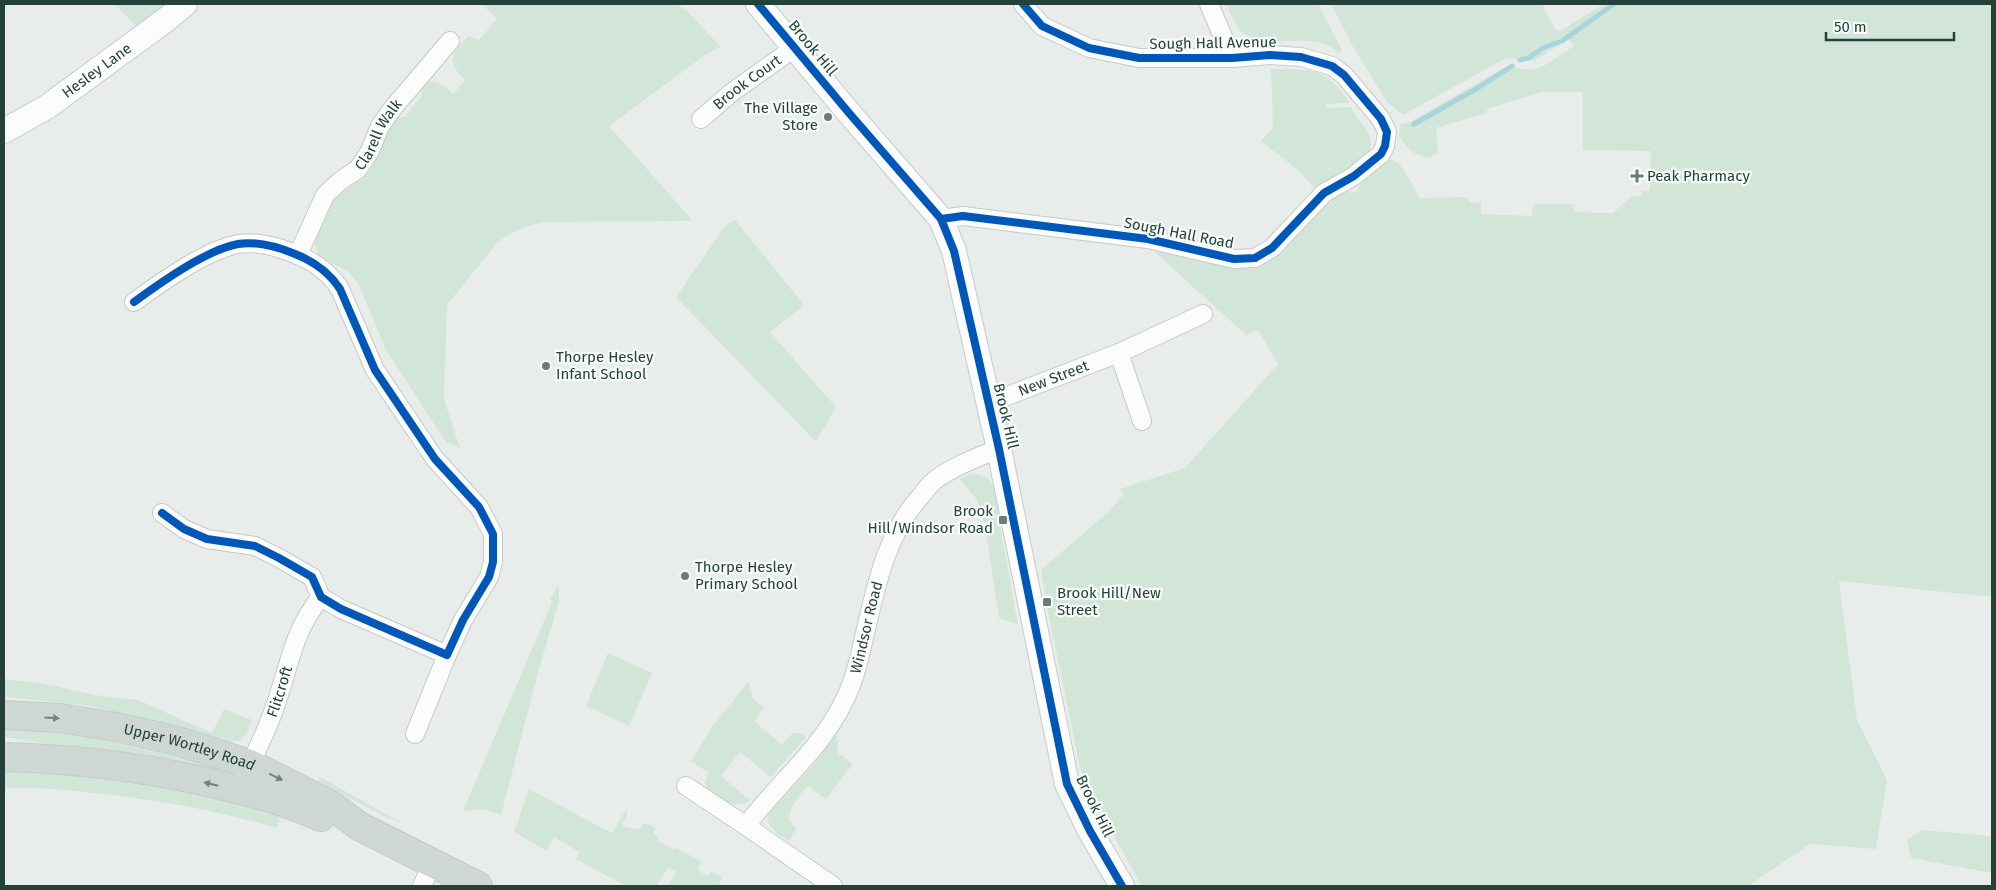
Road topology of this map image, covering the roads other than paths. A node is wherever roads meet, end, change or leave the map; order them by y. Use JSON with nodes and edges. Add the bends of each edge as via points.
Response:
{"nodes":[{"id":1,"x":185,"y":4,"type":"edge"},
{"id":2,"x":758,"y":4,"type":"edge"},
{"id":3,"x":1023,"y":4,"type":"edge"},
{"id":4,"x":1209,"y":4,"type":"edge"},
{"id":5,"x":450,"y":42,"type":"dead end"},
{"id":6,"x":794,"y":48,"type":"junction"},
{"id":7,"x":1232,"y":58,"type":"junction"},
{"id":8,"x":701,"y":118,"type":"dead end"},
{"id":9,"x":4,"y":131,"type":"edge"},
{"id":10,"x":1387,"y":132,"type":"joint"},
{"id":11,"x":941,"y":219,"type":"junction"},
{"id":12,"x":298,"y":255,"type":"junction"},
{"id":13,"x":134,"y":302,"type":"dead end"},
{"id":14,"x":1203,"y":314,"type":"dead end"},
{"id":15,"x":1119,"y":353,"type":"junction"},
{"id":16,"x":989,"y":403,"type":"junction"},
{"id":17,"x":1142,"y":421,"type":"dead end"},
{"id":18,"x":999,"y":449,"type":"junction"},
{"id":19,"x":162,"y":513,"type":"dead end"},
{"id":20,"x":321,"y":597,"type":"junction"},
{"id":21,"x":447,"y":655,"type":"junction"},
{"id":22,"x":4,"y":715,"type":"edge"},
{"id":23,"x":415,"y":734,"type":"dead end"},
{"id":24,"x":4,"y":757,"type":"edge"},
{"id":25,"x":250,"y":764,"type":"junction"},
{"id":26,"x":686,"y":786,"type":"dead end"},
{"id":27,"x":238,"y":790,"type":"junction"},
{"id":28,"x":359,"y":826,"type":"junction"},
{"id":29,"x":746,"y":826,"type":"junction"},
{"id":30,"x":427,"y":874,"type":"edge"},
{"id":31,"x":478,"y":886,"type":"edge"},
{"id":32,"x":833,"y":886,"type":"edge"},
{"id":33,"x":1122,"y":886,"type":"edge"}],
"edges":[{"from":1,"to":9,"type":"main road","name":"Hesley Lane","via":[[47,107]]},
{"from":2,"to":6,"type":"main road","name":"Brook Hill"},
{"from":3,"to":7,"type":"street","name":"Sough Hall Avenue","via":[[1042,26],[1089,48],[1139,58]]},
{"from":4,"to":7,"type":"street"},
{"from":5,"to":12,"type":"street","name":"Clarell Walk","via":[[393,108],[358,169],[325,195]]},
{"from":6,"to":8,"type":"street","name":"Brook Court"},
{"from":6,"to":11,"type":"main road","name":"Brook Hill"},
{"from":7,"to":10,"type":"street","name":"Sough Hall Avenue","via":[[1293,56],[1332,66],[1344,75],[1381,119]]},
{"from":10,"to":11,"type":"street","name":"Sough Hall Road","via":[[1381,154],[1354,176],[1324,193],[1272,248],[1255,258],[1234,259],[1138,238],[963,216]]},
{"from":11,"to":16,"type":"main road","name":"Brook Hill","via":[[954,251]]},
{"from":12,"to":13,"type":"street","via":[[256,244],[228,247],[168,277]]},
{"from":12,"to":21,"type":"street","via":[[317,265],[334,280],[375,370],[435,459],[479,507],[490,525],[494,544],[489,577],[463,620]]},
{"from":14,"to":15,"type":"street","name":"New Street"},
{"from":15,"to":16,"type":"street","name":"New Street"},
{"from":15,"to":17,"type":"street"},
{"from":16,"to":18,"type":"main road","name":"Brook Hill"},
{"from":18,"to":29,"type":"street","name":"Windsor Road","via":[[959,465],[940,477],[911,507],[891,541],[879,575],[855,672],[842,705],[818,742]]},
{"from":18,"to":33,"type":"main road","name":"Brook Hill","via":[[1067,784]]},
{"from":19,"to":20,"type":"street","via":[[184,530],[207,539],[255,546],[279,558],[312,577]]},
{"from":20,"to":21,"type":"street","via":[[341,609]]},
{"from":20,"to":25,"type":"street","name":"Flitcroft","via":[[310,610],[289,657],[281,689]]},
{"from":21,"to":23,"type":"street"},
{"from":22,"to":25,"type":"main road","name":"Upper Wortley Road","one_way":true,"via":[[60,718],[116,727],[178,741]]},
{"from":27,"to":24,"type":"main road","name":"Upper Wortley Road","one_way":true,"via":[[158,772],[92,763]]},
{"from":25,"to":27,"type":"street","name":"Flitcroft"},
{"from":25,"to":28,"type":"main road","name":"Upper Wortley Road","one_way":true,"via":[[331,804]]},
{"from":26,"to":29,"type":"street"},
{"from":27,"to":28,"type":"main road","name":"Upper Wortley Road","via":[[328,820]]},
{"from":28,"to":30,"type":"main road","name":"Upper Wortley Road"},
{"from":29,"to":32,"type":"street"},
{"from":30,"to":31,"type":"main road","name":"Upper Wortley Road"}]}
